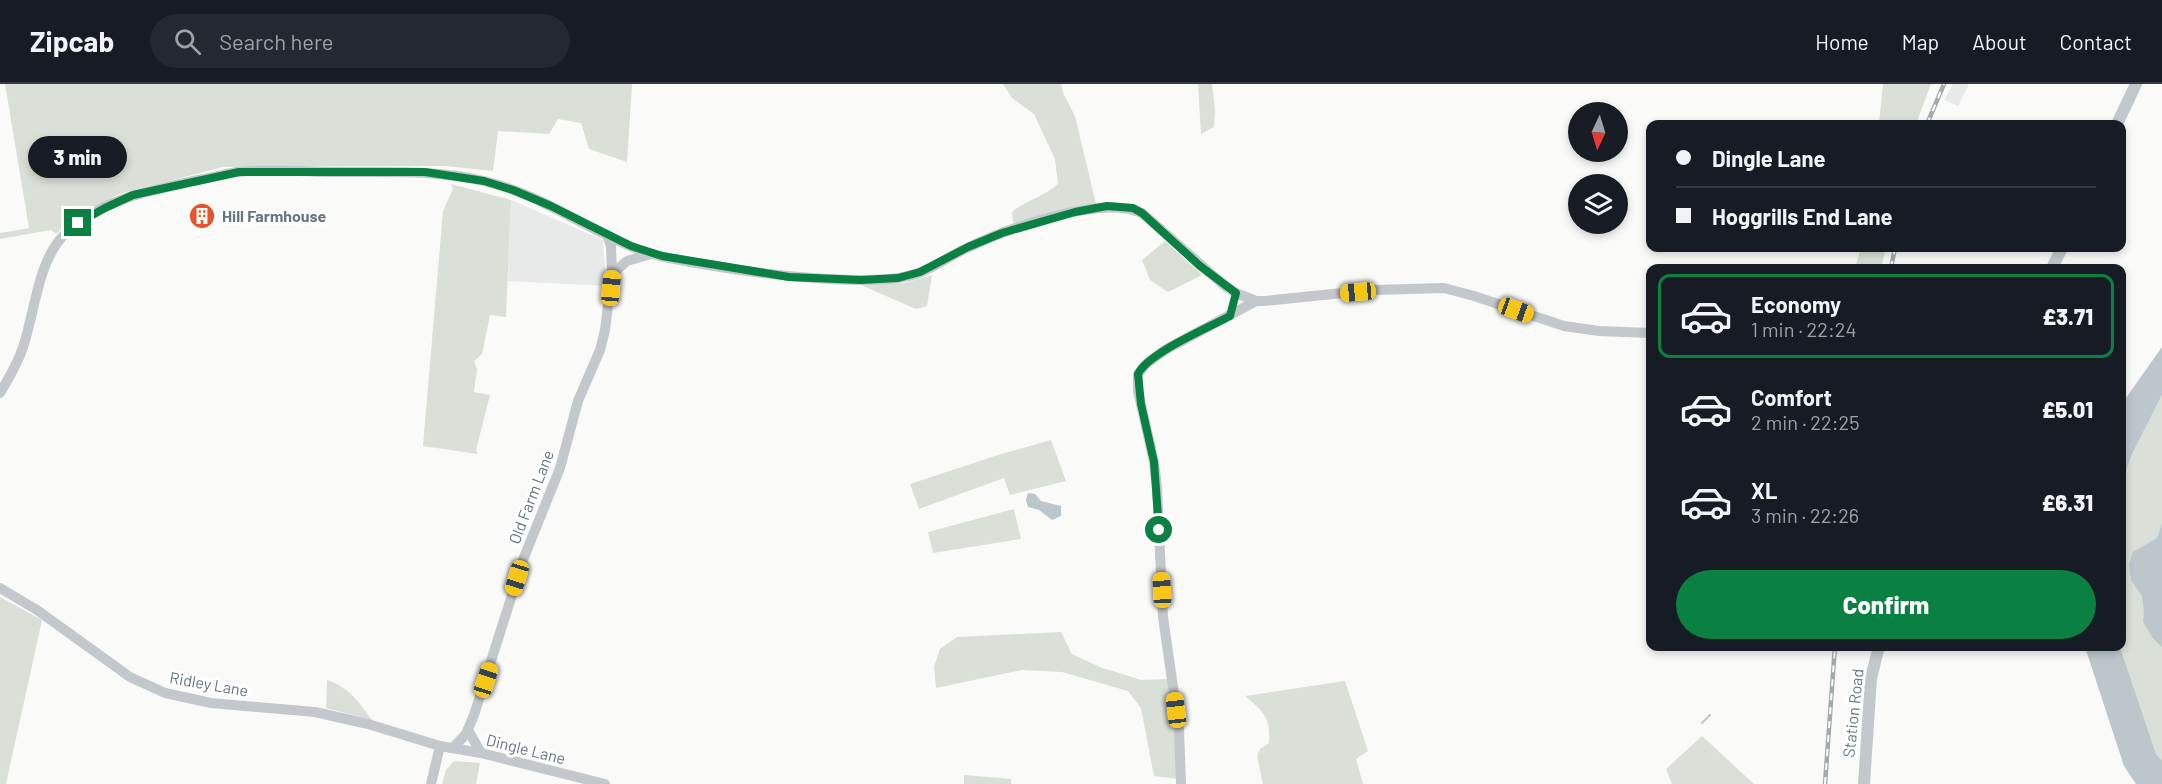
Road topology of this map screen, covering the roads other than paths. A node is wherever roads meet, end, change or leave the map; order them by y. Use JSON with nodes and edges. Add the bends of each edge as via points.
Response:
{"nodes":[{"id":1,"x":2136,"y":84,"type":"edge"},
{"id":2,"x":2119,"y":120,"type":"edge"},
{"id":3,"x":607,"y":235,"type":"junction"},
{"id":4,"x":652,"y":254,"type":"junction"},
{"id":5,"x":612,"y":274,"type":"junction"},
{"id":6,"x":1236,"y":293,"type":"junction"},
{"id":7,"x":1256,"y":301,"type":"junction"},
{"id":8,"x":1230,"y":316,"type":"junction"},
{"id":9,"x":1646,"y":333,"type":"edge"},
{"id":10,"x":0,"y":393,"type":"edge"},
{"id":11,"x":0,"y":588,"type":"edge"},
{"id":12,"x":1878,"y":651,"type":"edge"},
{"id":13,"x":468,"y":730,"type":"junction"},
{"id":14,"x":440,"y":746,"type":"junction"},
{"id":15,"x":453,"y":748,"type":"junction"},
{"id":16,"x":481,"y":753,"type":"junction"},
{"id":17,"x":431,"y":784,"type":"edge"},
{"id":18,"x":605,"y":784,"type":"edge"},
{"id":19,"x":1181,"y":784,"type":"edge"},
{"id":20,"x":1864,"y":784,"type":"edge"}],
"edges":[{"from":1,"to":2,"type":"street"},
{"from":3,"to":4,"type":"street"},
{"from":3,"to":5,"type":"street","name":"Old Farm Lane"},
{"from":3,"to":10,"type":"street","via":[[505,187],[425,172],[239,172],[144,192],[90,216],[59,240],[45,270],[19,359]]},
{"from":4,"to":5,"type":"street","via":[[627,261]]},
{"from":4,"to":6,"type":"street","via":[[789,277],[898,278],[920,272],[1002,233],[1107,206],[1133,208],[1142,213]]},
{"from":5,"to":13,"type":"street","name":"Old Farm Lane","via":[[600,350],[578,401],[560,468],[523,560]]},
{"from":6,"to":7,"type":"street"},
{"from":6,"to":8,"type":"street"},
{"from":7,"to":8,"type":"street"},
{"from":7,"to":9,"type":"street","via":[[1444,288],[1563,326]]},
{"from":8,"to":19,"type":"street","via":[[1154,358],[1140,370],[1137,379],[1157,488],[1163,617],[1179,729]]},
{"from":11,"to":14,"type":"street","name":"Ridley Lane","via":[[38,609],[130,677],[165,693],[222,704],[315,712]]},
{"from":12,"to":20,"type":"street","name":"Station Road","via":[[1871,678]]},
{"from":13,"to":15,"type":"street","name":"Old Farm Lane"},
{"from":13,"to":16,"type":"street"},
{"from":14,"to":15,"type":"street","name":"Dingle Lane"},
{"from":14,"to":17,"type":"street"},
{"from":15,"to":16,"type":"street","name":"Dingle Lane"},
{"from":16,"to":18,"type":"street","name":"Dingle Lane"}]}
